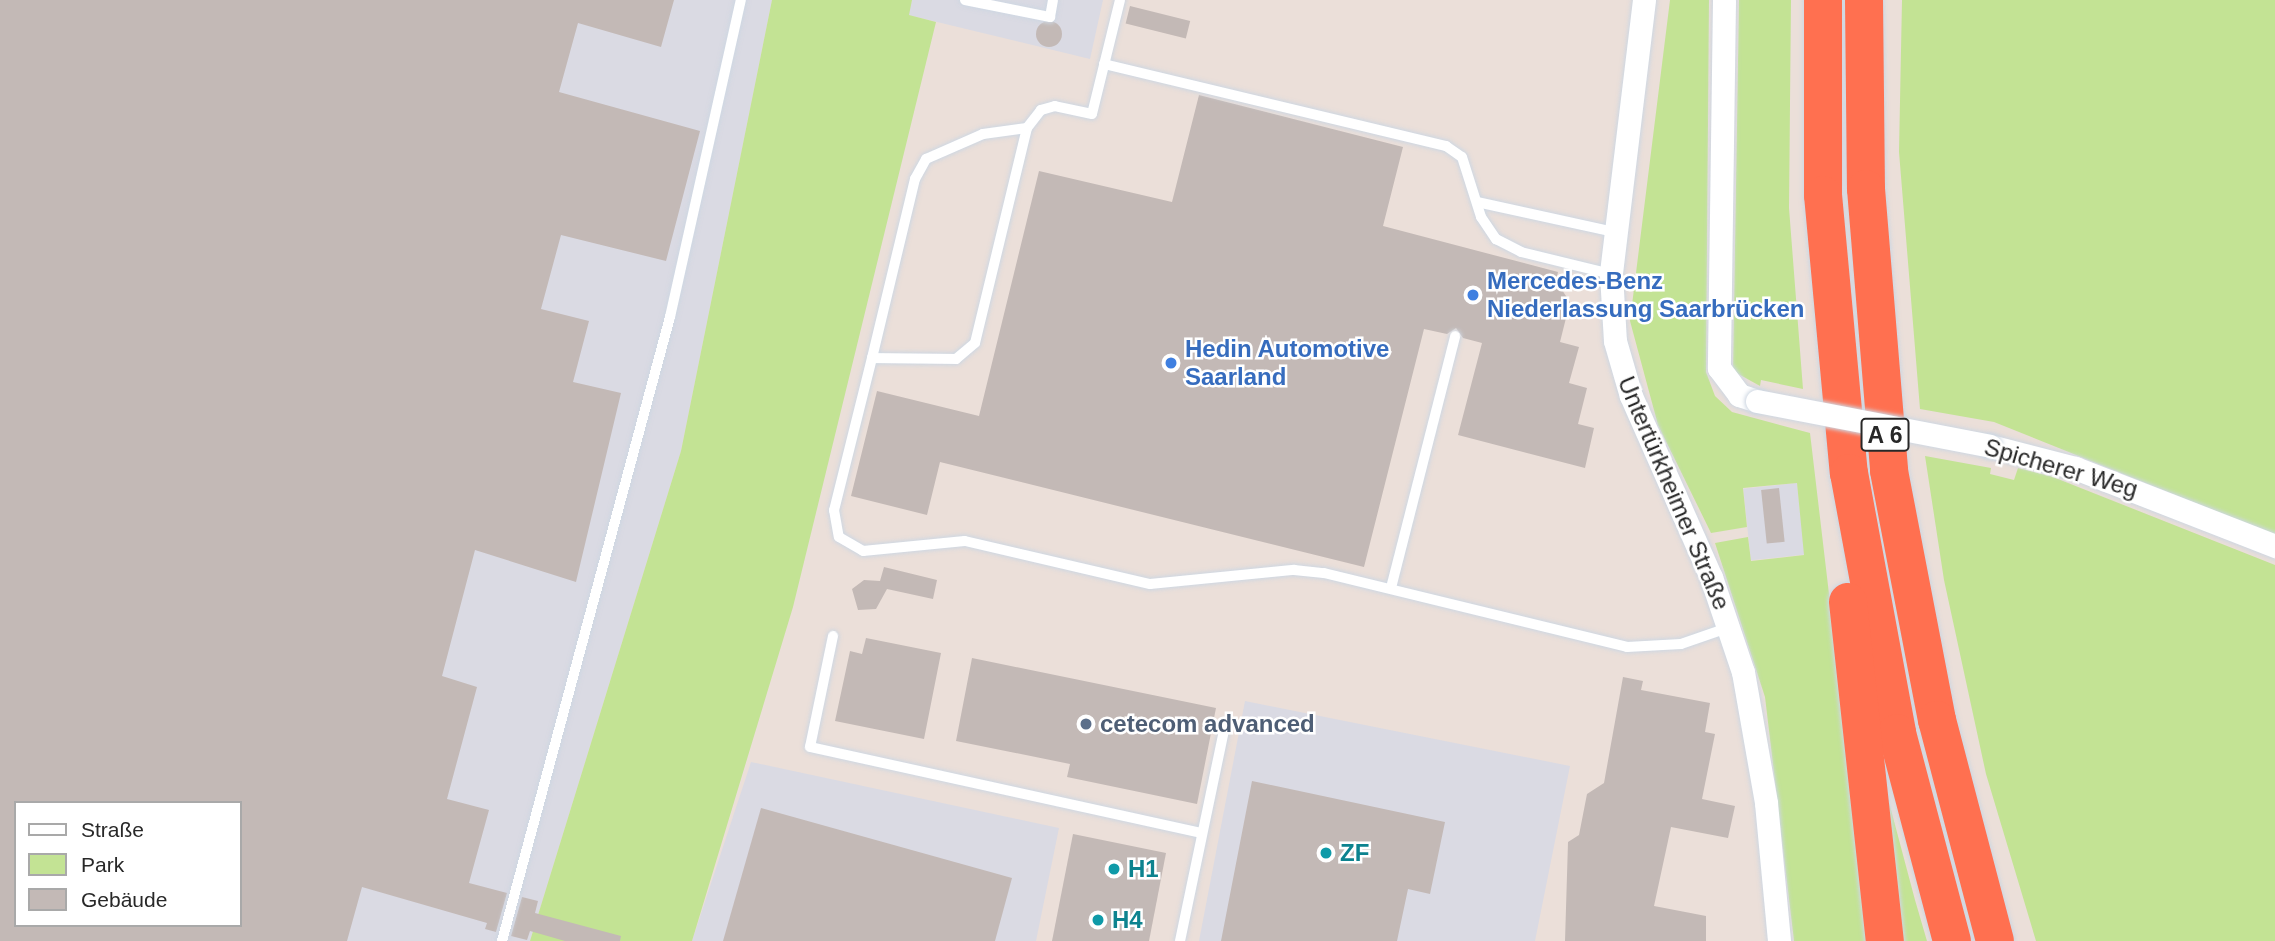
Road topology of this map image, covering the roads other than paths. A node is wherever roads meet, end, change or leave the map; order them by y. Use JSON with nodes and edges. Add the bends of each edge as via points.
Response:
{"nodes":[{"id":1,"x":741,"y":0,"type":"edge"},
{"id":2,"x":965,"y":0,"type":"edge"},
{"id":3,"x":1053,"y":0,"type":"edge"},
{"id":4,"x":1120,"y":0,"type":"edge"},
{"id":5,"x":1644,"y":0,"type":"edge"},
{"id":6,"x":1724,"y":0,"type":"edge"},
{"id":7,"x":1823,"y":0,"type":"edge"},
{"id":8,"x":1864,"y":0,"type":"edge"},
{"id":9,"x":1104,"y":64,"type":"junction"},
{"id":10,"x":1027,"y":128,"type":"junction"},
{"id":11,"x":1477,"y":202,"type":"junction"},
{"id":12,"x":1615,"y":232,"type":"junction"},
{"id":13,"x":1611,"y":274,"type":"junction"},
{"id":14,"x":1455,"y":336,"type":"dead end"},
{"id":15,"x":872,"y":358,"type":"junction"},
{"id":16,"x":1849,"y":473,"type":"junction"},
{"id":17,"x":2275,"y":546,"type":"edge"},
{"id":18,"x":1391,"y":587,"type":"junction"},
{"id":19,"x":1730,"y":627,"type":"junction"},
{"id":20,"x":833,"y":636,"type":"dead end"},
{"id":21,"x":1225,"y":725,"type":"dead end"},
{"id":22,"x":1202,"y":832,"type":"junction"},
{"id":23,"x":502,"y":941,"type":"edge"},
{"id":24,"x":1180,"y":941,"type":"edge"},
{"id":25,"x":1779,"y":941,"type":"edge"},
{"id":26,"x":1885,"y":941,"type":"edge"},
{"id":27,"x":1952,"y":941,"type":"edge"},
{"id":28,"x":1995,"y":941,"type":"edge"}],
"edges":[{"from":1,"to":23,"type":"lane","via":[[663,342]]},
{"from":2,"to":3,"type":"lane","via":[[1050,17]]},
{"from":4,"to":9,"type":"lane"},
{"from":5,"to":12,"type":"street","name":"Untertürkheimer Straße"},
{"from":6,"to":17,"type":"street","name":"Spicherer Weg","bridge":true,"via":[[1719,368],[1739,395],[2075,468]]},
{"from":7,"to":16,"type":"highway","number":"A 6","via":[[1823,195]]},
{"from":8,"to":28,"type":"highway","number":"A 6","via":[[1866,189],[1889,471],[1937,720]]},
{"from":9,"to":10,"type":"lane","via":[[1092,114],[1055,106],[1041,110]]},
{"from":9,"to":11,"type":"lane","via":[[1446,146],[1462,157]]},
{"from":10,"to":15,"type":"lane","via":[[983,134],[926,159],[915,179]]},
{"from":10,"to":15,"type":"lane","via":[[975,343],[956,359]]},
{"from":11,"to":12,"type":"lane"},
{"from":11,"to":13,"type":"lane","via":[[1486,227],[1508,248]]},
{"from":12,"to":13,"type":"street","name":"Untertürkheimer Straße"},
{"from":13,"to":19,"type":"street","name":"Untertürkheimer Straße","via":[[1615,341],[1628,386]]},
{"from":14,"to":18,"type":"lane"},
{"from":15,"to":18,"type":"lane","via":[[834,510],[839,537],[851,549],[877,551],[949,539],[1150,584],[1294,570]]},
{"from":16,"to":26,"type":"highway","number":"A 6","via":[[1848,603]]},
{"from":16,"to":27,"type":"highway","number":"A 6","via":[[1897,733]]},
{"from":18,"to":19,"type":"lane","via":[[1627,647],[1681,644]]},
{"from":19,"to":25,"type":"street","name":"Untertürkheimer Straße","via":[[1751,699]]},
{"from":20,"to":22,"type":"lane","via":[[810,747]]},
{"from":21,"to":22,"type":"lane"},
{"from":22,"to":24,"type":"lane"}]}
